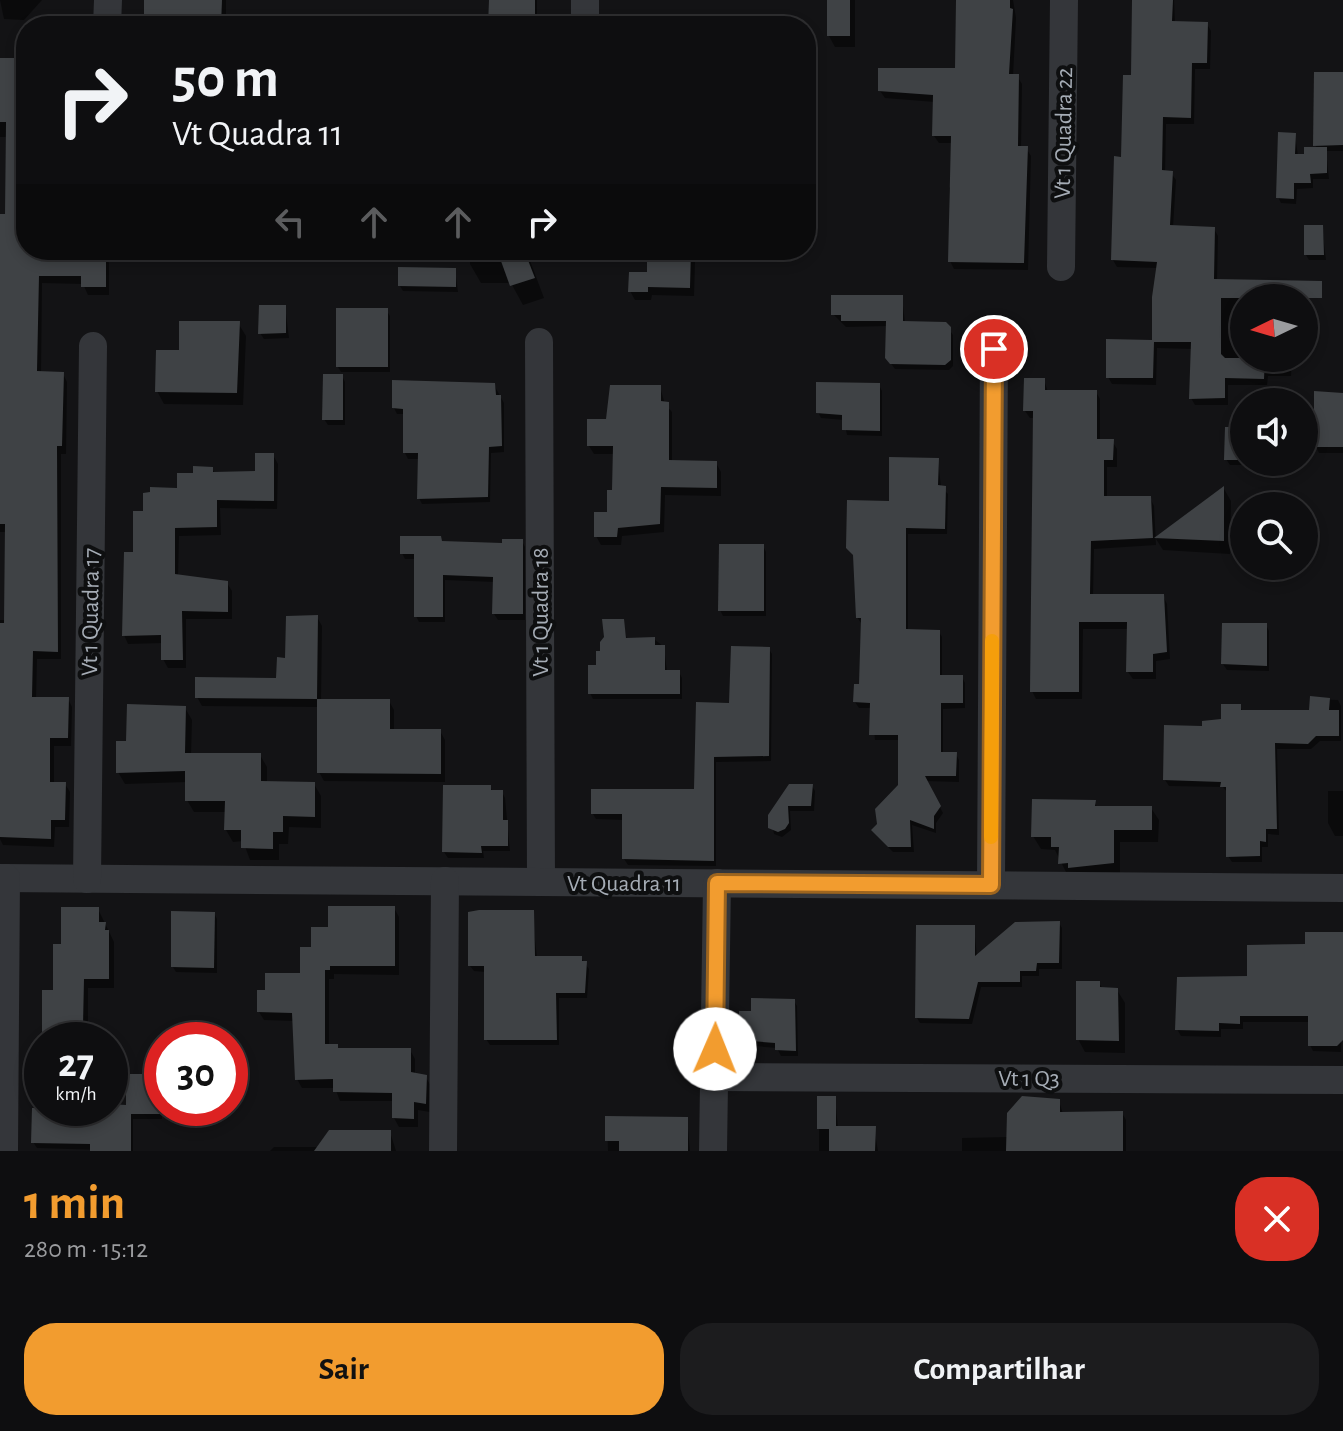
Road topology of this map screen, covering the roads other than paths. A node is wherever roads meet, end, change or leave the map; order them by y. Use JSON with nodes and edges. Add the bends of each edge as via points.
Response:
{"nodes":[{"id":1,"x":1064,"y":0,"type":"edge"},
{"id":2,"x":1061,"y":267,"type":"dead end"},
{"id":3,"x":539,"y":342,"type":"dead end"},
{"id":4,"x":93,"y":346,"type":"dead end"},
{"id":5,"x":994,"y":349,"type":"dead end"},
{"id":6,"x":3,"y":878,"type":"edge"},
{"id":7,"x":87,"y":879,"type":"junction"},
{"id":8,"x":445,"y":881,"type":"junction"},
{"id":9,"x":541,"y":882,"type":"junction"},
{"id":10,"x":717,"y":883,"type":"junction"},
{"id":11,"x":991,"y":885,"type":"junction"},
{"id":12,"x":1343,"y":888,"type":"edge"},
{"id":13,"x":714,"y":1077,"type":"junction"},
{"id":14,"x":1343,"y":1080,"type":"edge"},
{"id":15,"x":4,"y":1151,"type":"edge"},
{"id":16,"x":443,"y":1151,"type":"edge"},
{"id":17,"x":713,"y":1151,"type":"edge"}],
"edges":[{"from":1,"to":2,"type":"street","name":"Vt 1 Quadra 22"},
{"from":3,"to":9,"type":"street","name":"Vt 1 Quadra 18"},
{"from":4,"to":7,"type":"street","name":"Vt 1 Quadra 17"},
{"from":5,"to":11,"type":"street"},
{"from":6,"to":7,"type":"street","name":"Vt Quadra 11"},
{"from":6,"to":15,"type":"street"},
{"from":7,"to":8,"type":"street","name":"Vt Quadra 11"},
{"from":8,"to":9,"type":"street","name":"Vt Quadra 11"},
{"from":8,"to":16,"type":"street"},
{"from":9,"to":10,"type":"street","name":"Vt Quadra 11"},
{"from":10,"to":11,"type":"street","name":"Vt Quadra 11"},
{"from":10,"to":13,"type":"street"},
{"from":11,"to":12,"type":"street","name":"Vt Quadra 11"},
{"from":13,"to":14,"type":"street","name":"Vt 1 Q3"},
{"from":13,"to":17,"type":"street"}]}
